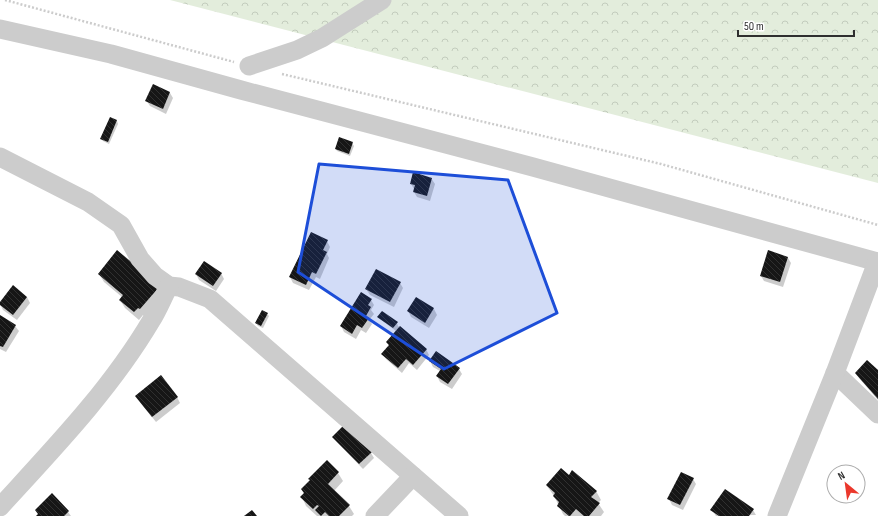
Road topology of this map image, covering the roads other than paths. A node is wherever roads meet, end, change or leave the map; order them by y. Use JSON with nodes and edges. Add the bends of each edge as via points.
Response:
{"nodes":[{"id":1,"x":382,"y":0,"type":"edge"},
{"id":2,"x":0,"y":29,"type":"edge"},
{"id":3,"x":249,"y":66,"type":"road end"},
{"id":4,"x":0,"y":157,"type":"edge"},
{"id":5,"x":877,"y":262,"type":"edge"},
{"id":6,"x":169,"y":286,"type":"junction"},
{"id":7,"x":835,"y":373,"type":"junction"},
{"id":8,"x":878,"y":414,"type":"edge"},
{"id":9,"x":413,"y":476,"type":"junction"},
{"id":10,"x":0,"y":507,"type":"edge"},
{"id":11,"x":375,"y":516,"type":"edge"},
{"id":12,"x":459,"y":516,"type":"edge"},
{"id":13,"x":777,"y":516,"type":"edge"}],
"edges":[{"from":1,"to":3,"type":"street","via":[[316,41],[285,55]]},
{"from":2,"to":5,"type":"street","via":[[111,54]]},
{"from":4,"to":6,"type":"street","via":[[88,202],[121,225],[140,258],[155,276]]},
{"from":5,"to":7,"type":"street"},
{"from":6,"to":9,"type":"street","via":[[179,287],[210,299]]},
{"from":6,"to":10,"type":"street","via":[[152,320],[82,416]]},
{"from":7,"to":8,"type":"street"},
{"from":7,"to":13,"type":"street"},
{"from":9,"to":11,"type":"street"},
{"from":9,"to":12,"type":"street"}]}
